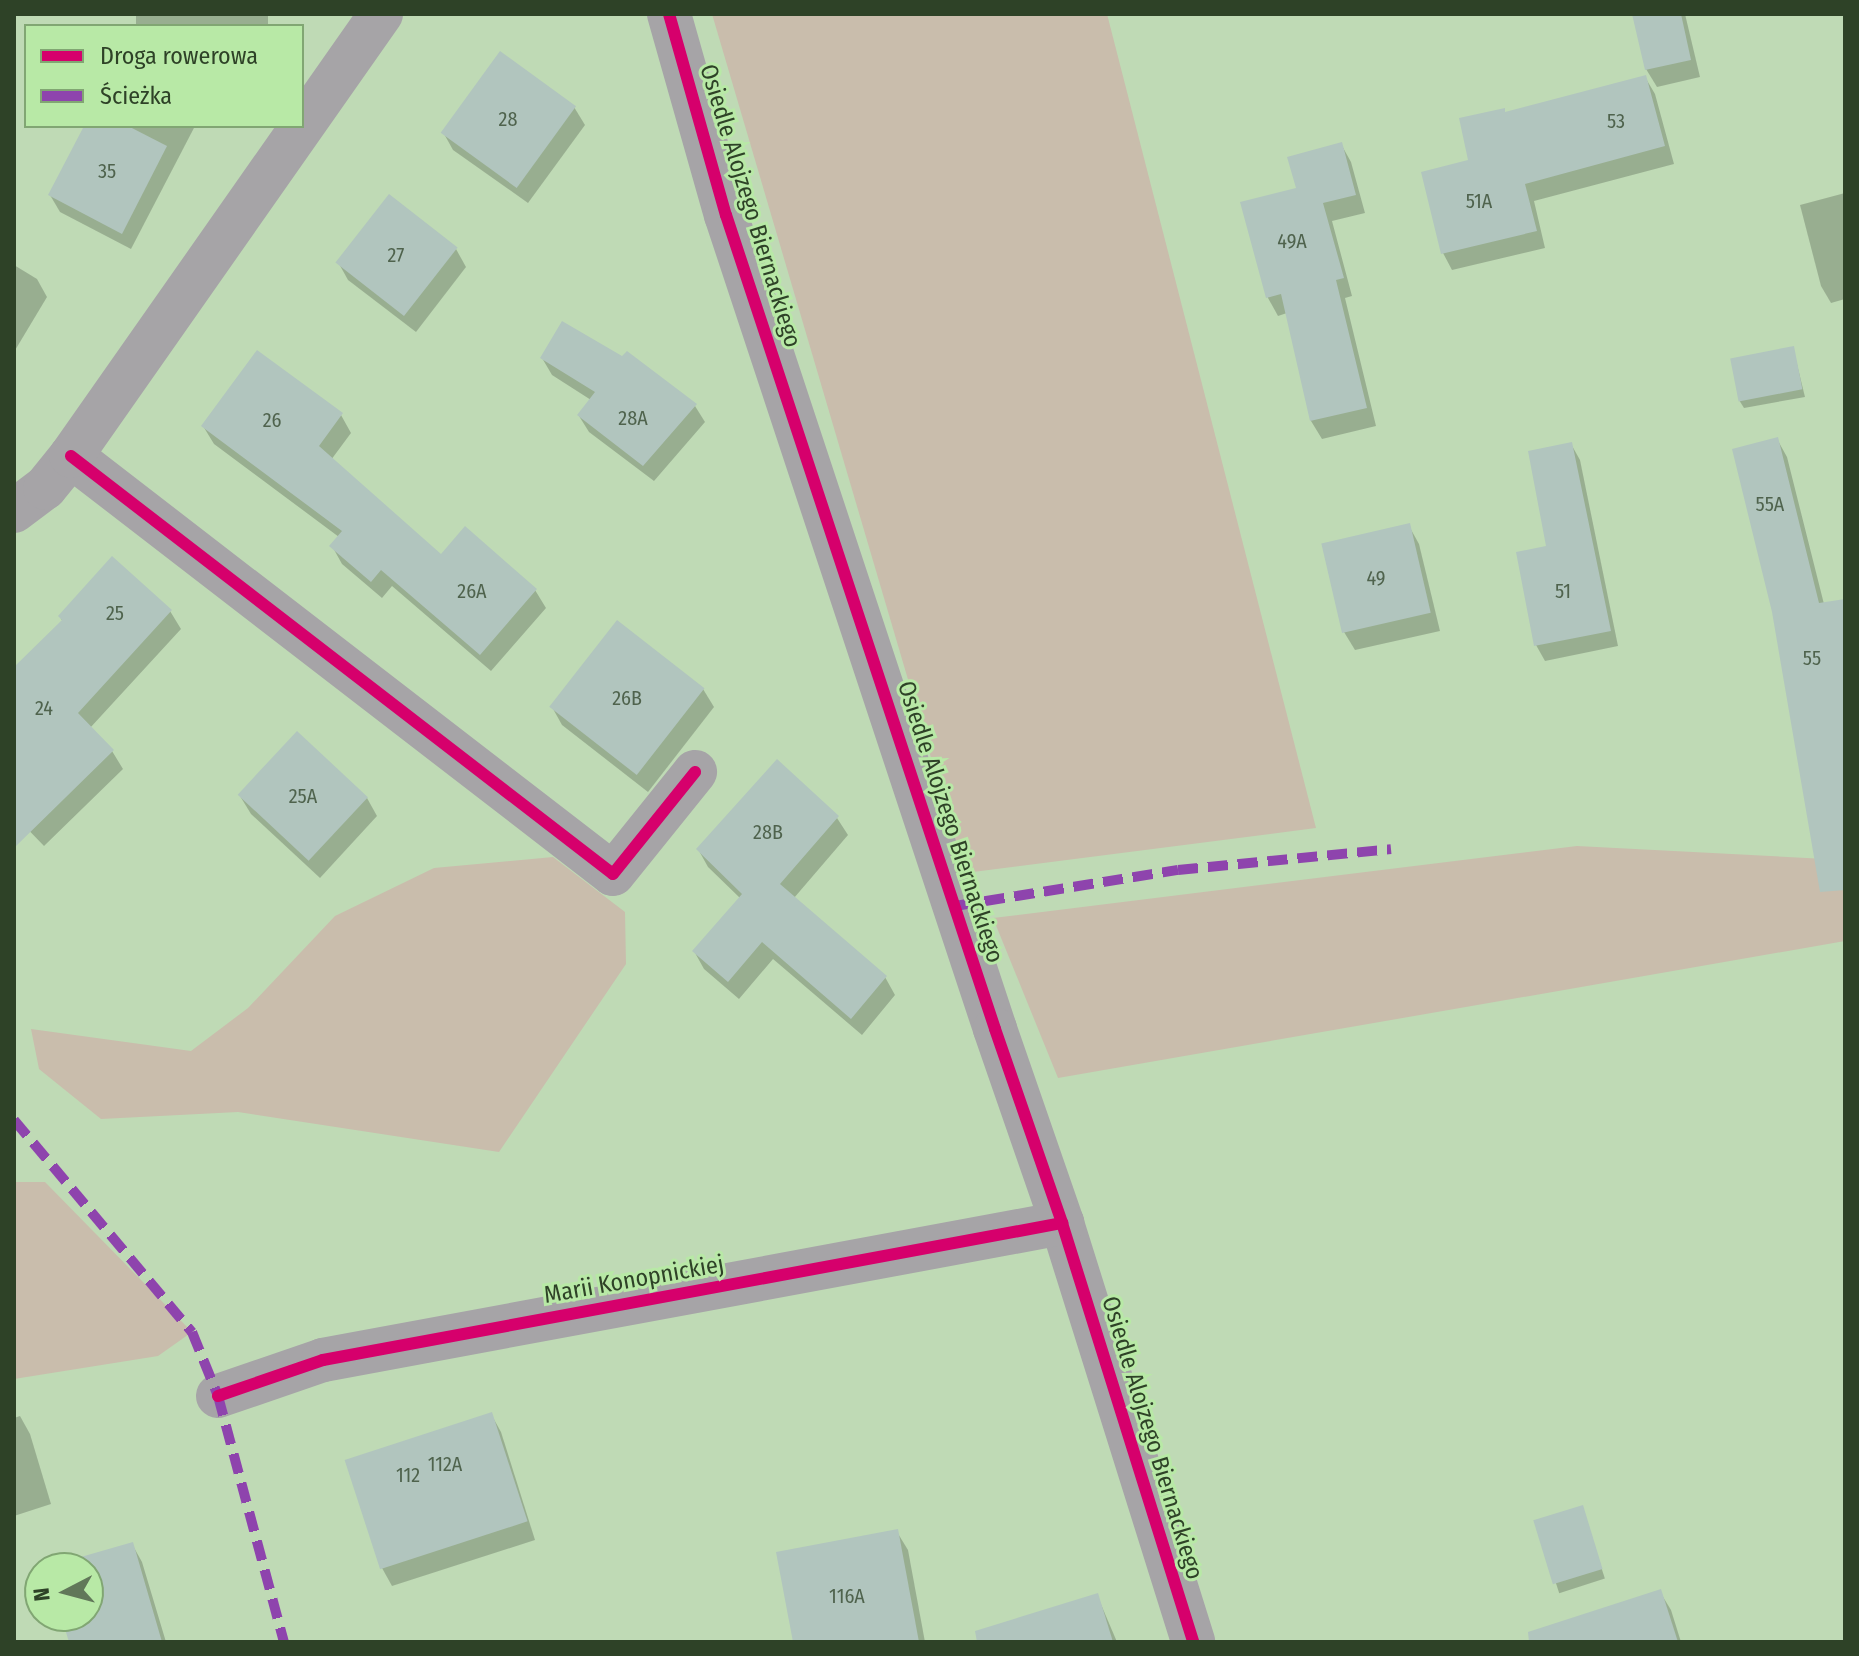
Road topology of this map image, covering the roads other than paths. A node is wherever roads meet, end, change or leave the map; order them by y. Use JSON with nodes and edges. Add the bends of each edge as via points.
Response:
{"nodes":[{"id":1,"x":381,"y":14,"type":"edge"},
{"id":2,"x":669,"y":14,"type":"edge"},
{"id":3,"x":304,"y":124,"type":"edge"},
{"id":4,"x":301,"y":128,"type":"edge"},
{"id":5,"x":71,"y":456,"type":"junction"},
{"id":6,"x":14,"y":511,"type":"edge"},
{"id":7,"x":695,"y":772,"type":"dead end"},
{"id":8,"x":1062,"y":1223,"type":"junction"},
{"id":9,"x":218,"y":1396,"type":"dead end"},
{"id":10,"x":1193,"y":1642,"type":"edge"}],
"edges":[{"from":1,"to":3,"type":"street"},
{"from":2,"to":8,"type":"street","name":"Osiedle Alojzego Biernackiego","via":[[726,215]]},
{"from":4,"to":5,"type":"street"},
{"from":5,"to":6,"type":"street","via":[[45,488]]},
{"from":5,"to":7,"type":"street","via":[[613,874]]},
{"from":8,"to":9,"type":"street","name":"Marii Konopnickiej","via":[[323,1360]]},
{"from":8,"to":10,"type":"street","name":"Osiedle Alojzego Biernackiego"}]}
